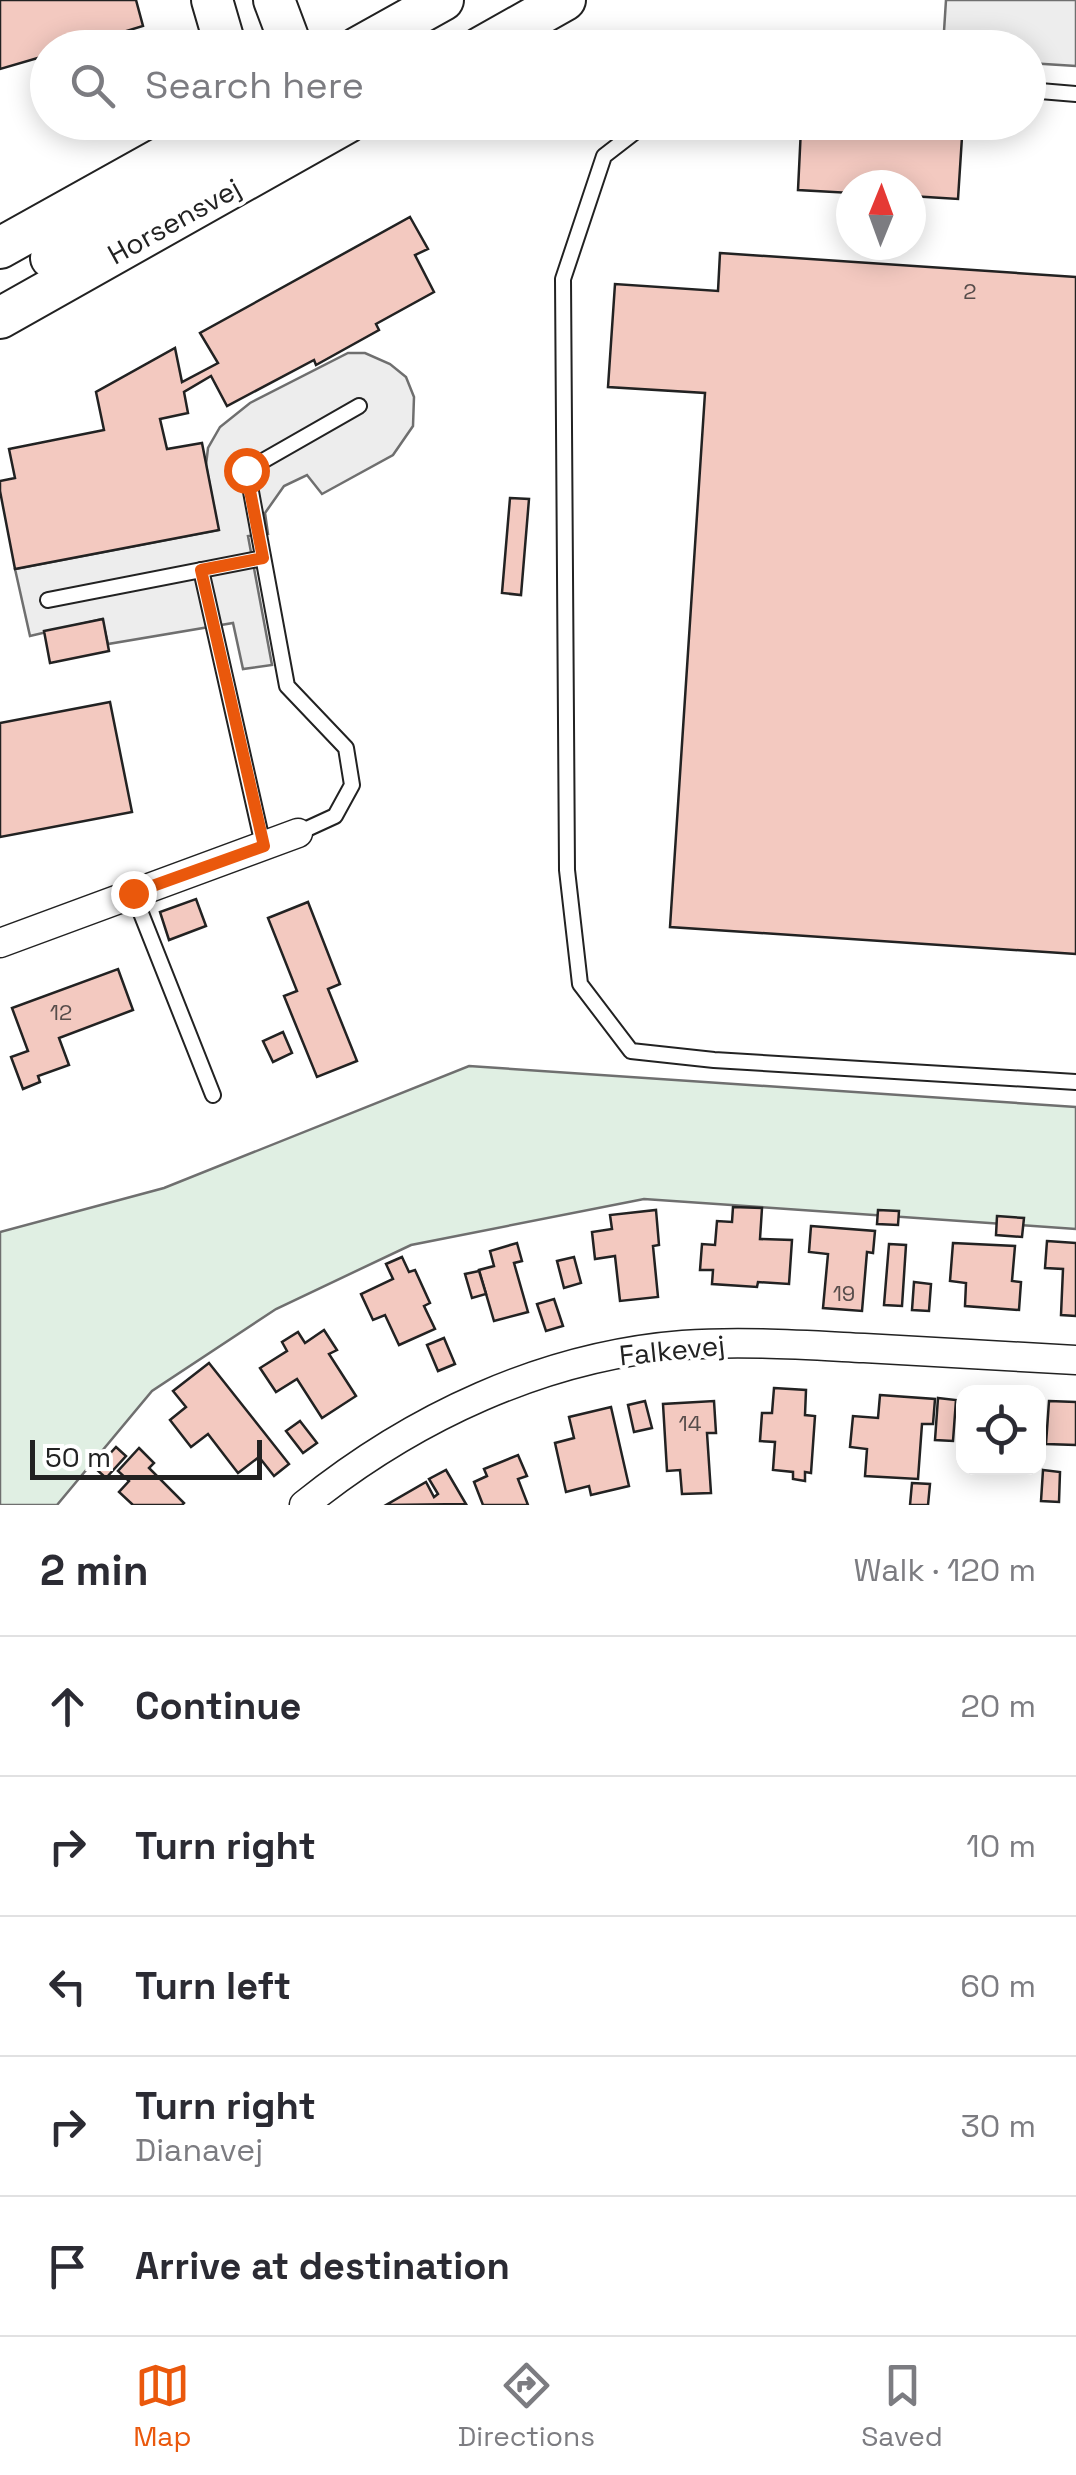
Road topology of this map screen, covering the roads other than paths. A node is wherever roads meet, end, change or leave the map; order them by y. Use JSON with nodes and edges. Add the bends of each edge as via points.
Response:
{"nodes":[{"id":1,"x":212,"y":0,"type":"edge"},
{"id":2,"x":274,"y":0,"type":"edge"},
{"id":3,"x":443,"y":0,"type":"edge"},
{"id":4,"x":565,"y":0,"type":"edge"},
{"id":5,"x":221,"y":30,"type":"edge"},
{"id":6,"x":285,"y":30,"type":"edge"},
{"id":7,"x":389,"y":30,"type":"edge"},
{"id":8,"x":512,"y":30,"type":"edge"},
{"id":9,"x":1046,"y":92,"type":"edge"},
{"id":10,"x":1076,"y":94,"type":"edge"},
{"id":11,"x":194,"y":140,"type":"edge"},
{"id":12,"x":264,"y":140,"type":"edge"},
{"id":13,"x":265,"y":140,"type":"edge"},
{"id":14,"x":625,"y":140,"type":"edge"},
{"id":15,"x":0,"y":248,"type":"edge"},
{"id":16,"x":0,"y":288,"type":"edge"},
{"id":17,"x":0,"y":318,"type":"edge"},
{"id":18,"x":359,"y":406,"type":"dead end"},
{"id":19,"x":263,"y":558,"type":"junction"},
{"id":20,"x":201,"y":570,"type":"junction"},
{"id":21,"x":48,"y":600,"type":"dead end"},
{"id":22,"x":298,"y":832,"type":"joint"},
{"id":23,"x":264,"y":846,"type":"junction"},
{"id":24,"x":133,"y":893,"type":"junction"},
{"id":25,"x":0,"y":942,"type":"edge"},
{"id":26,"x":1076,"y":1082,"type":"edge"},
{"id":27,"x":212,"y":1094,"type":"dead end"},
{"id":28,"x":1076,"y":1360,"type":"edge"},
{"id":29,"x":304,"y":1505,"type":"edge"}],
"edges":[{"from":1,"to":5,"type":"main road"},
{"from":2,"to":6,"type":"main road"},
{"from":3,"to":7,"type":"main road"},
{"from":4,"to":8,"type":"main road"},
{"from":9,"to":10,"type":"lane"},
{"from":11,"to":15,"type":"main road"},
{"from":12,"to":16,"type":"main road"},
{"from":13,"to":17,"type":"main road","name":"Horsensvej"},
{"from":14,"to":26,"type":"lane","via":[[604,156],[563,278],[566,870],[580,984],[631,1050]]},
{"from":18,"to":19,"type":"lane","via":[[246,470]]},
{"from":19,"to":20,"type":"lane"},
{"from":19,"to":22,"type":"lane","via":[[287,686],[346,748],[352,785],[335,816]]},
{"from":20,"to":21,"type":"lane"},
{"from":20,"to":23,"type":"lane"},
{"from":22,"to":23,"type":"street"},
{"from":23,"to":24,"type":"street"},
{"from":24,"to":25,"type":"street"},
{"from":24,"to":27,"type":"lane"},
{"from":28,"to":29,"type":"street","name":"Falkevej","via":[[748,1342],[612,1356],[481,1396],[360,1462]]}]}
